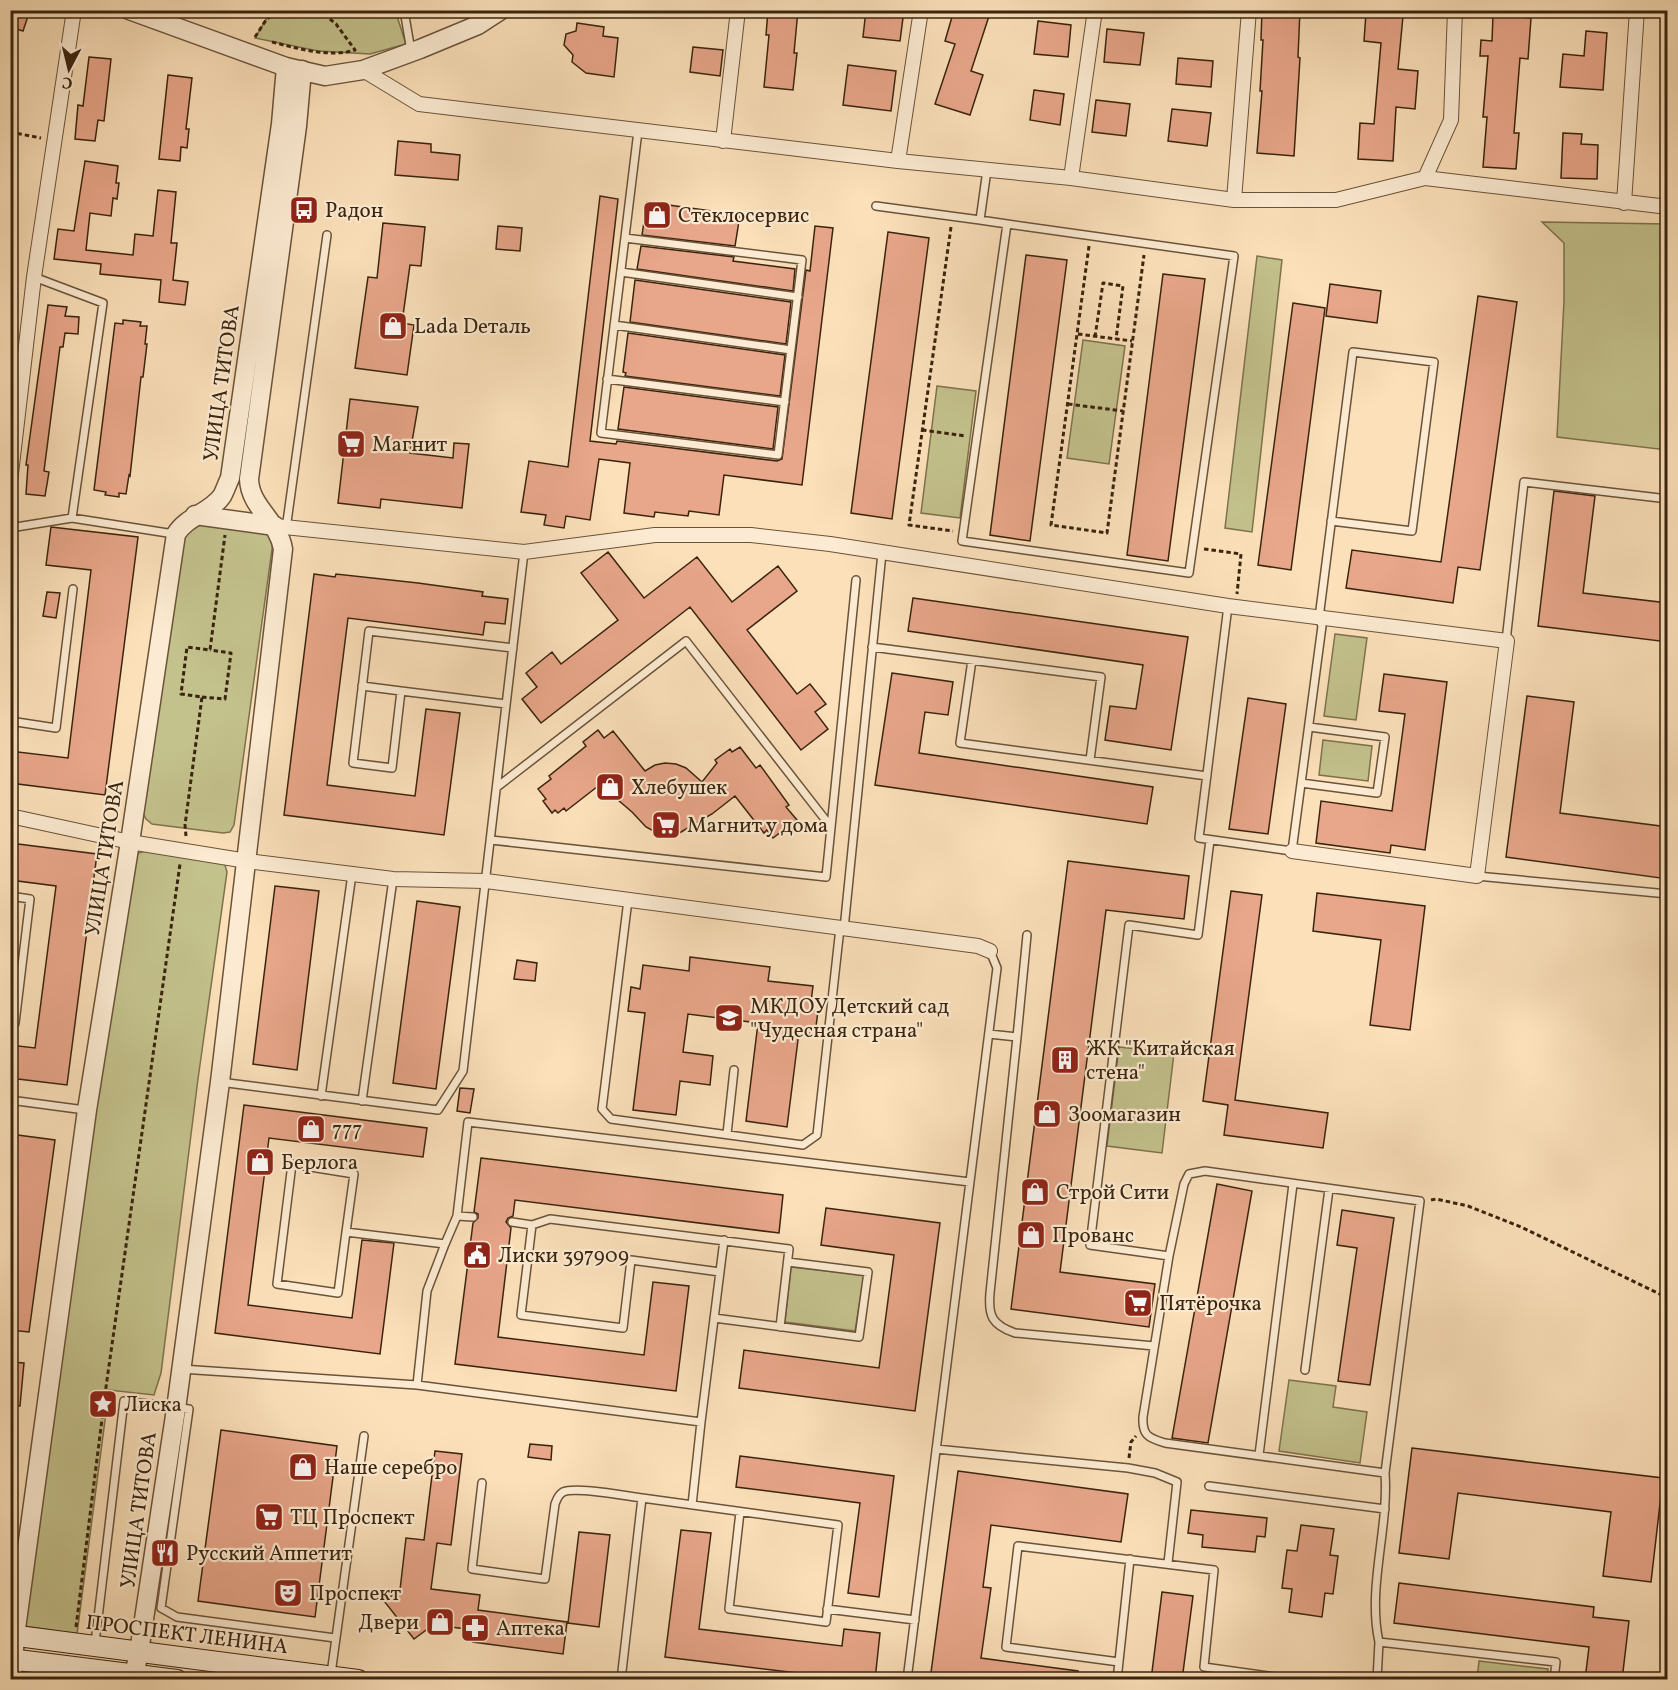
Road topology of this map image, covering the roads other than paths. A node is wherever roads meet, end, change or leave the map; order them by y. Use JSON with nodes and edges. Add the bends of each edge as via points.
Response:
{"nodes":[{"id":1,"x":74,"y":10,"type":"edge"},
{"id":2,"x":129,"y":10,"type":"edge"},
{"id":3,"x":404,"y":10,"type":"edge"},
{"id":4,"x":501,"y":10,"type":"edge"},
{"id":5,"x":738,"y":10,"type":"edge"},
{"id":6,"x":921,"y":10,"type":"edge"},
{"id":7,"x":1095,"y":10,"type":"edge"},
{"id":8,"x":1250,"y":10,"type":"edge"},
{"id":9,"x":1455,"y":10,"type":"edge"},
{"id":10,"x":1637,"y":10,"type":"edge"},
{"id":11,"x":411,"y":51,"type":"junction"},
{"id":12,"x":294,"y":69,"type":"junction"},
{"id":13,"x":363,"y":70,"type":"junction"},
{"id":14,"x":638,"y":130,"type":"junction"},
{"id":15,"x":723,"y":141,"type":"junction"},
{"id":16,"x":898,"y":161,"type":"junction"},
{"id":17,"x":987,"y":170,"type":"junction"},
{"id":18,"x":1071,"y":178,"type":"junction"},
{"id":19,"x":1425,"y":178,"type":"junction"},
{"id":20,"x":1234,"y":200,"type":"junction"},
{"id":21,"x":1624,"y":203,"type":"junction"},
{"id":22,"x":876,"y":206,"type":"dead end"},
{"id":23,"x":1668,"y":207,"type":"edge"},
{"id":24,"x":980,"y":220,"type":"junction"},
{"id":25,"x":1007,"y":224,"type":"junction"},
{"id":26,"x":327,"y":235,"type":"dead end"},
{"id":27,"x":625,"y":238,"type":"junction"},
{"id":28,"x":621,"y":273,"type":"junction"},
{"id":29,"x":34,"y":277,"type":"junction"},
{"id":30,"x":798,"y":297,"type":"junction"},
{"id":31,"x":614,"y":325,"type":"junction"},
{"id":32,"x":791,"y":350,"type":"junction"},
{"id":33,"x":608,"y":379,"type":"junction"},
{"id":34,"x":785,"y":402,"type":"junction"},
{"id":35,"x":10,"y":482,"type":"edge"},
{"id":36,"x":1668,"y":499,"type":"edge"},
{"id":37,"x":195,"y":515,"type":"junction"},
{"id":38,"x":72,"y":518,"type":"junction"},
{"id":39,"x":1331,"y":521,"type":"junction"},
{"id":40,"x":281,"y":527,"type":"junction"},
{"id":41,"x":10,"y":528,"type":"edge"},
{"id":42,"x":308,"y":530,"type":"junction"},
{"id":43,"x":176,"y":534,"type":"junction"},
{"id":44,"x":284,"y":549,"type":"junction"},
{"id":45,"x":524,"y":552,"type":"junction"},
{"id":46,"x":882,"y":553,"type":"junction"},
{"id":47,"x":856,"y":580,"type":"dead end"},
{"id":48,"x":73,"y":589,"type":"dead end"},
{"id":49,"x":1232,"y":607,"type":"junction"},
{"id":50,"x":1318,"y":618,"type":"junction"},
{"id":51,"x":1506,"y":641,"type":"junction"},
{"id":52,"x":872,"y":647,"type":"junction"},
{"id":53,"x":513,"y":648,"type":"junction"},
{"id":54,"x":972,"y":660,"type":"junction"},
{"id":55,"x":362,"y":686,"type":"junction"},
{"id":56,"x":401,"y":691,"type":"junction"},
{"id":57,"x":506,"y":704,"type":"junction"},
{"id":58,"x":10,"y":721,"type":"edge"},
{"id":59,"x":1309,"y":727,"type":"junction"},
{"id":60,"x":1090,"y":760,"type":"junction"},
{"id":61,"x":1207,"y":776,"type":"junction"},
{"id":62,"x":1301,"y":783,"type":"junction"},
{"id":63,"x":497,"y":787,"type":"junction"},
{"id":64,"x":10,"y":816,"type":"edge"},
{"id":65,"x":831,"y":827,"type":"junction"},
{"id":66,"x":491,"y":840,"type":"junction"},
{"id":67,"x":1210,"y":840,"type":"junction"},
{"id":68,"x":130,"y":843,"type":"junction"},
{"id":69,"x":1292,"y":851,"type":"junction"},
{"id":70,"x":247,"y":861,"type":"junction"},
{"id":71,"x":351,"y":874,"type":"junction"},
{"id":72,"x":1477,"y":876,"type":"junction"},
{"id":73,"x":393,"y":879,"type":"junction"},
{"id":74,"x":486,"y":881,"type":"junction"},
{"id":75,"x":1668,"y":894,"type":"edge"},
{"id":76,"x":10,"y":896,"type":"edge"},
{"id":77,"x":628,"y":900,"type":"junction"},
{"id":78,"x":842,"y":928,"type":"junction"},
{"id":79,"x":1027,"y":935,"type":"dead end"},
{"id":80,"x":990,"y":951,"type":"joint"},
{"id":81,"x":10,"y":1023,"type":"edge"},
{"id":82,"x":989,"y":1034,"type":"junction"},
{"id":83,"x":1017,"y":1037,"type":"junction"},
{"id":84,"x":734,"y":1070,"type":"dead end"},
{"id":85,"x":220,"y":1082,"type":"junction"},
{"id":86,"x":321,"y":1096,"type":"junction"},
{"id":87,"x":10,"y":1100,"type":"edge"},
{"id":88,"x":362,"y":1101,"type":"junction"},
{"id":89,"x":87,"y":1110,"type":"junction"},
{"id":90,"x":727,"y":1134,"type":"junction"},
{"id":91,"x":970,"y":1182,"type":"junction"},
{"id":92,"x":1293,"y":1184,"type":"junction"},
{"id":93,"x":1329,"y":1189,"type":"junction"},
{"id":94,"x":457,"y":1216,"type":"junction"},
{"id":95,"x":473,"y":1217,"type":"dead end"},
{"id":96,"x":512,"y":1222,"type":"dead end"},
{"id":97,"x":532,"y":1225,"type":"junction"},
{"id":98,"x":346,"y":1232,"type":"junction"},
{"id":99,"x":724,"y":1240,"type":"junction"},
{"id":100,"x":445,"y":1244,"type":"junction"},
{"id":101,"x":1169,"y":1256,"type":"junction"},
{"id":102,"x":788,"y":1262,"type":"junction"},
{"id":103,"x":720,"y":1272,"type":"junction"},
{"id":104,"x":714,"y":1318,"type":"junction"},
{"id":105,"x":780,"y":1326,"type":"junction"},
{"id":106,"x":1154,"y":1346,"type":"junction"},
{"id":107,"x":180,"y":1369,"type":"junction"},
{"id":108,"x":1305,"y":1370,"type":"dead end"},
{"id":109,"x":417,"y":1385,"type":"junction"},
{"id":110,"x":176,"y":1409,"type":"junction"},
{"id":111,"x":701,"y":1422,"type":"junction"},
{"id":112,"x":364,"y":1436,"type":"dead end"},
{"id":113,"x":936,"y":1449,"type":"junction"},
{"id":114,"x":1259,"y":1455,"type":"junction"},
{"id":115,"x":1385,"y":1473,"type":"junction"},
{"id":116,"x":482,"y":1483,"type":"dead end"},
{"id":117,"x":1209,"y":1486,"type":"dead end"},
{"id":118,"x":642,"y":1498,"type":"junction"},
{"id":119,"x":692,"y":1505,"type":"junction"},
{"id":120,"x":1385,"y":1509,"type":"junction"},
{"id":121,"x":740,"y":1512,"type":"junction"},
{"id":122,"x":1130,"y":1559,"type":"junction"},
{"id":123,"x":1168,"y":1563,"type":"junction"},
{"id":124,"x":154,"y":1608,"type":"junction"},
{"id":125,"x":827,"y":1609,"type":"junction"},
{"id":126,"x":915,"y":1620,"type":"junction"},
{"id":127,"x":13,"y":1636,"type":"edge"},
{"id":128,"x":335,"y":1638,"type":"junction"},
{"id":129,"x":1379,"y":1641,"type":"junction"},
{"id":130,"x":94,"y":1646,"type":"junction"},
{"id":131,"x":139,"y":1652,"type":"junction"},
{"id":132,"x":13,"y":1659,"type":"edge"},
{"id":133,"x":1119,"y":1662,"type":"junction"},
{"id":134,"x":133,"y":1677,"type":"edge"},
{"id":135,"x":325,"y":1677,"type":"edge"},
{"id":136,"x":12,"y":1680,"type":"edge"},
{"id":137,"x":177,"y":1680,"type":"edge"},
{"id":138,"x":358,"y":1680,"type":"edge"},
{"id":139,"x":621,"y":1680,"type":"edge"},
{"id":140,"x":907,"y":1680,"type":"edge"},
{"id":141,"x":1117,"y":1680,"type":"edge"},
{"id":142,"x":1296,"y":1680,"type":"edge"},
{"id":143,"x":1377,"y":1680,"type":"edge"},
{"id":144,"x":1554,"y":1680,"type":"edge"}],
"edges":[{"from":1,"to":29,"type":"street"},
{"from":2,"to":12,"type":"street"},
{"from":3,"to":11,"type":"lane"},
{"from":4,"to":11,"type":"street","via":[[478,25]]},
{"from":5,"to":15,"type":"street"},
{"from":6,"to":16,"type":"street"},
{"from":7,"to":18,"type":"street"},
{"from":8,"to":20,"type":"street"},
{"from":9,"to":19,"type":"street","via":[[1451,120]]},
{"from":10,"to":21,"type":"street"},
{"from":11,"to":13,"type":"street"},
{"from":12,"to":13,"type":"street","via":[[324,76]]},
{"from":12,"to":37,"type":"street","name":"УЛИЦА ТИТОВА","via":[[281,124],[230,478],[222,496]]},
{"from":12,"to":40,"type":"street","name":"УЛИЦА ТИТОВА","via":[[297,126],[249,479],[250,491]]},
{"from":13,"to":14,"type":"street","via":[[419,104]]},
{"from":14,"to":15,"type":"street"},
{"from":14,"to":27,"type":"lane"},
{"from":15,"to":16,"type":"street"},
{"from":16,"to":17,"type":"street"},
{"from":17,"to":18,"type":"street"},
{"from":17,"to":24,"type":"lane"},
{"from":18,"to":20,"type":"street"},
{"from":19,"to":20,"type":"street","via":[[1336,200]]},
{"from":19,"to":21,"type":"street"},
{"from":21,"to":23,"type":"street"},
{"from":22,"to":24,"type":"lane"},
{"from":24,"to":25,"type":"lane"},
{"from":25,"to":25,"type":"lane","via":[[962,541],[1189,573],[1234,256]]},
{"from":26,"to":40,"type":"lane"},
{"from":27,"to":28,"type":"lane"},
{"from":27,"to":30,"type":"lane","via":[[802,260]]},
{"from":28,"to":30,"type":"lane"},
{"from":28,"to":31,"type":"lane"},
{"from":29,"to":35,"type":"street"},
{"from":29,"to":38,"type":"lane","via":[[103,303]]},
{"from":30,"to":32,"type":"lane"},
{"from":31,"to":32,"type":"lane"},
{"from":31,"to":33,"type":"lane"},
{"from":32,"to":34,"type":"lane"},
{"from":33,"to":34,"type":"lane"},
{"from":33,"to":34,"type":"lane","via":[[601,433],[778,455]]},
{"from":36,"to":51,"type":"lane","via":[[1524,482]]},
{"from":37,"to":40,"type":"street"},
{"from":37,"to":43,"type":"street","name":"УЛИЦА ТИТОВА"},
{"from":38,"to":41,"type":"lane"},
{"from":38,"to":43,"type":"lane"},
{"from":39,"to":39,"type":"lane","via":[[1412,531],[1434,362],[1353,352]]},
{"from":39,"to":50,"type":"lane"},
{"from":40,"to":42,"type":"street"},
{"from":40,"to":44,"type":"street","name":"УЛИЦА ТИТОВА"},
{"from":42,"to":44,"type":"street","via":[[290,540]]},
{"from":42,"to":45,"type":"street"},
{"from":43,"to":68,"type":"street","name":"УЛИЦА ТИТОВА"},
{"from":44,"to":70,"type":"street","name":"УЛИЦА ТИТОВА"},
{"from":45,"to":46,"type":"street","via":[[655,535],[739,535]]},
{"from":45,"to":53,"type":"lane"},
{"from":46,"to":49,"type":"street"},
{"from":46,"to":52,"type":"lane"},
{"from":47,"to":65,"type":"lane"},
{"from":48,"to":58,"type":"lane","via":[[56,728]]},
{"from":49,"to":50,"type":"street"},
{"from":49,"to":61,"type":"lane"},
{"from":50,"to":51,"type":"street"},
{"from":50,"to":59,"type":"lane","via":[[1322,626]]},
{"from":51,"to":72,"type":"street"},
{"from":52,"to":54,"type":"lane"},
{"from":52,"to":78,"type":"lane"},
{"from":53,"to":55,"type":"lane","via":[[369,631]]},
{"from":53,"to":57,"type":"lane"},
{"from":54,"to":60,"type":"lane","via":[[1101,677]]},
{"from":54,"to":60,"type":"lane","via":[[960,743]]},
{"from":55,"to":56,"type":"lane"},
{"from":55,"to":56,"type":"lane","via":[[353,763],[392,768]]},
{"from":56,"to":57,"type":"lane"},
{"from":57,"to":63,"type":"lane"},
{"from":59,"to":62,"type":"lane"},
{"from":59,"to":62,"type":"lane","via":[[1385,737],[1377,793]]},
{"from":60,"to":61,"type":"lane"},
{"from":61,"to":67,"type":"lane","via":[[1199,838]]},
{"from":62,"to":69,"type":"lane"},
{"from":63,"to":65,"type":"lane","via":[[686,641]]},
{"from":63,"to":66,"type":"lane"},
{"from":64,"to":68,"type":"street"},
{"from":65,"to":66,"type":"lane","via":[[825,877]]},
{"from":66,"to":74,"type":"lane"},
{"from":67,"to":69,"type":"lane"},
{"from":67,"to":101,"type":"lane","via":[[1198,934],[1129,925],[1090,1245]]},
{"from":68,"to":70,"type":"street"},
{"from":68,"to":89,"type":"street","name":"УЛИЦА ТИТОВА"},
{"from":69,"to":72,"type":"street"},
{"from":70,"to":71,"type":"street"},
{"from":70,"to":85,"type":"street","name":"УЛИЦА ТИТОВА"},
{"from":71,"to":73,"type":"street"},
{"from":71,"to":86,"type":"lane"},
{"from":72,"to":75,"type":"lane"},
{"from":73,"to":74,"type":"street"},
{"from":73,"to":88,"type":"lane"},
{"from":74,"to":77,"type":"street"},
{"from":74,"to":88,"type":"lane","via":[[463,1071],[438,1110]]},
{"from":76,"to":81,"type":"lane","via":[[30,899],[15,1023]]},
{"from":77,"to":78,"type":"street"},
{"from":77,"to":90,"type":"lane","via":[[602,1109],[611,1119]]},
{"from":78,"to":80,"type":"street","via":[[978,946]]},
{"from":78,"to":90,"type":"lane","via":[[817,1135],[803,1144]]},
{"from":79,"to":83,"type":"lane"},
{"from":80,"to":82,"type":"lane","via":[[997,968]]},
{"from":82,"to":83,"type":"lane"},
{"from":82,"to":91,"type":"lane"},
{"from":83,"to":106,"type":"lane","via":[[990,1314],[1003,1329],[1015,1333]]},
{"from":84,"to":90,"type":"lane"},
{"from":85,"to":86,"type":"lane"},
{"from":85,"to":107,"type":"street","name":"УЛИЦА ТИТОВА"},
{"from":86,"to":88,"type":"lane"},
{"from":87,"to":89,"type":"lane"},
{"from":89,"to":127,"type":"street","name":"УЛИЦА ТИТОВА"},
{"from":91,"to":94,"type":"lane","via":[[468,1122]]},
{"from":91,"to":113,"type":"lane"},
{"from":92,"to":93,"type":"lane"},
{"from":92,"to":101,"type":"lane","via":[[1205,1171],[1190,1174],[1184,1184]]},
{"from":92,"to":114,"type":"lane"},
{"from":93,"to":108,"type":"lane"},
{"from":93,"to":115,"type":"lane","via":[[1420,1201]]},
{"from":94,"to":95,"type":"lane"},
{"from":94,"to":100,"type":"lane"},
{"from":96,"to":97,"type":"lane"},
{"from":97,"to":99,"type":"lane","via":[[550,1219]]},
{"from":97,"to":103,"type":"lane","via":[[521,1315],[623,1328],[631,1260]]},
{"from":98,"to":98,"type":"lane","via":[[354,1174],[292,1164],[277,1284],[338,1293]]},
{"from":98,"to":100,"type":"lane"},
{"from":99,"to":102,"type":"lane","via":[[789,1249]]},
{"from":99,"to":103,"type":"lane"},
{"from":100,"to":109,"type":"lane","via":[[427,1291]]},
{"from":101,"to":106,"type":"lane"},
{"from":102,"to":105,"type":"lane"},
{"from":102,"to":105,"type":"lane","via":[[868,1272],[859,1337]]},
{"from":103,"to":104,"type":"lane"},
{"from":104,"to":105,"type":"lane"},
{"from":104,"to":111,"type":"lane"},
{"from":106,"to":114,"type":"lane","via":[[1143,1417],[1145,1433],[1165,1443]]},
{"from":107,"to":109,"type":"lane"},
{"from":107,"to":110,"type":"street","name":"УЛИЦА ТИТОВА"},
{"from":109,"to":111,"type":"lane"},
{"from":110,"to":124,"type":"street","name":"УЛИЦА ТИТОВА"},
{"from":110,"to":130,"type":"lane","via":[[124,1401]]},
{"from":111,"to":119,"type":"lane"},
{"from":112,"to":128,"type":"lane"},
{"from":113,"to":123,"type":"lane","via":[[1128,1468],[1177,1482]]},
{"from":113,"to":126,"type":"lane"},
{"from":114,"to":115,"type":"lane"},
{"from":115,"to":120,"type":"lane"},
{"from":116,"to":118,"type":"lane","via":[[472,1569],[545,1579],[558,1496],[577,1490]]},
{"from":117,"to":120,"type":"lane"},
{"from":118,"to":119,"type":"lane"},
{"from":118,"to":139,"type":"lane"},
{"from":119,"to":121,"type":"lane"},
{"from":120,"to":129,"type":"lane","via":[[1376,1603]]},
{"from":121,"to":125,"type":"lane","via":[[838,1525]]},
{"from":121,"to":125,"type":"lane","via":[[729,1609],[826,1622]]},
{"from":122,"to":123,"type":"lane"},
{"from":122,"to":133,"type":"lane"},
{"from":122,"to":133,"type":"lane","via":[[1018,1546],[1006,1647]]},
{"from":123,"to":142,"type":"lane","via":[[1214,1570],[1204,1667]]},
{"from":124,"to":128,"type":"lane","via":[[177,1617]]},
{"from":124,"to":131,"type":"street","name":"УЛИЦА ТИТОВА"},
{"from":125,"to":126,"type":"lane"},
{"from":126,"to":140,"type":"lane"},
{"from":127,"to":130,"type":"main road","name":"ПРОСПЕКТ ЛЕНИНА"},
{"from":127,"to":132,"type":"street","name":"УЛИЦА ТИТОВА"},
{"from":128,"to":135,"type":"lane"},
{"from":129,"to":143,"type":"lane"},
{"from":129,"to":144,"type":"lane","via":[[1556,1662]]},
{"from":130,"to":131,"type":"main road","name":"ПРОСПЕКТ ЛЕНИНА"},
{"from":131,"to":134,"type":"street","name":"УЛИЦА ТИТОВА"},
{"from":131,"to":135,"type":"main road","name":"ПРОСПЕКТ ЛЕНИНА"},
{"from":132,"to":134,"type":"main road"},
{"from":132,"to":136,"type":"street","name":"УЛИЦА ТИТОВА"},
{"from":133,"to":141,"type":"lane"},
{"from":134,"to":137,"type":"main road"},
{"from":135,"to":138,"type":"main road","name":"ПРОСПЕКТ ЛЕНИНА"}]}
